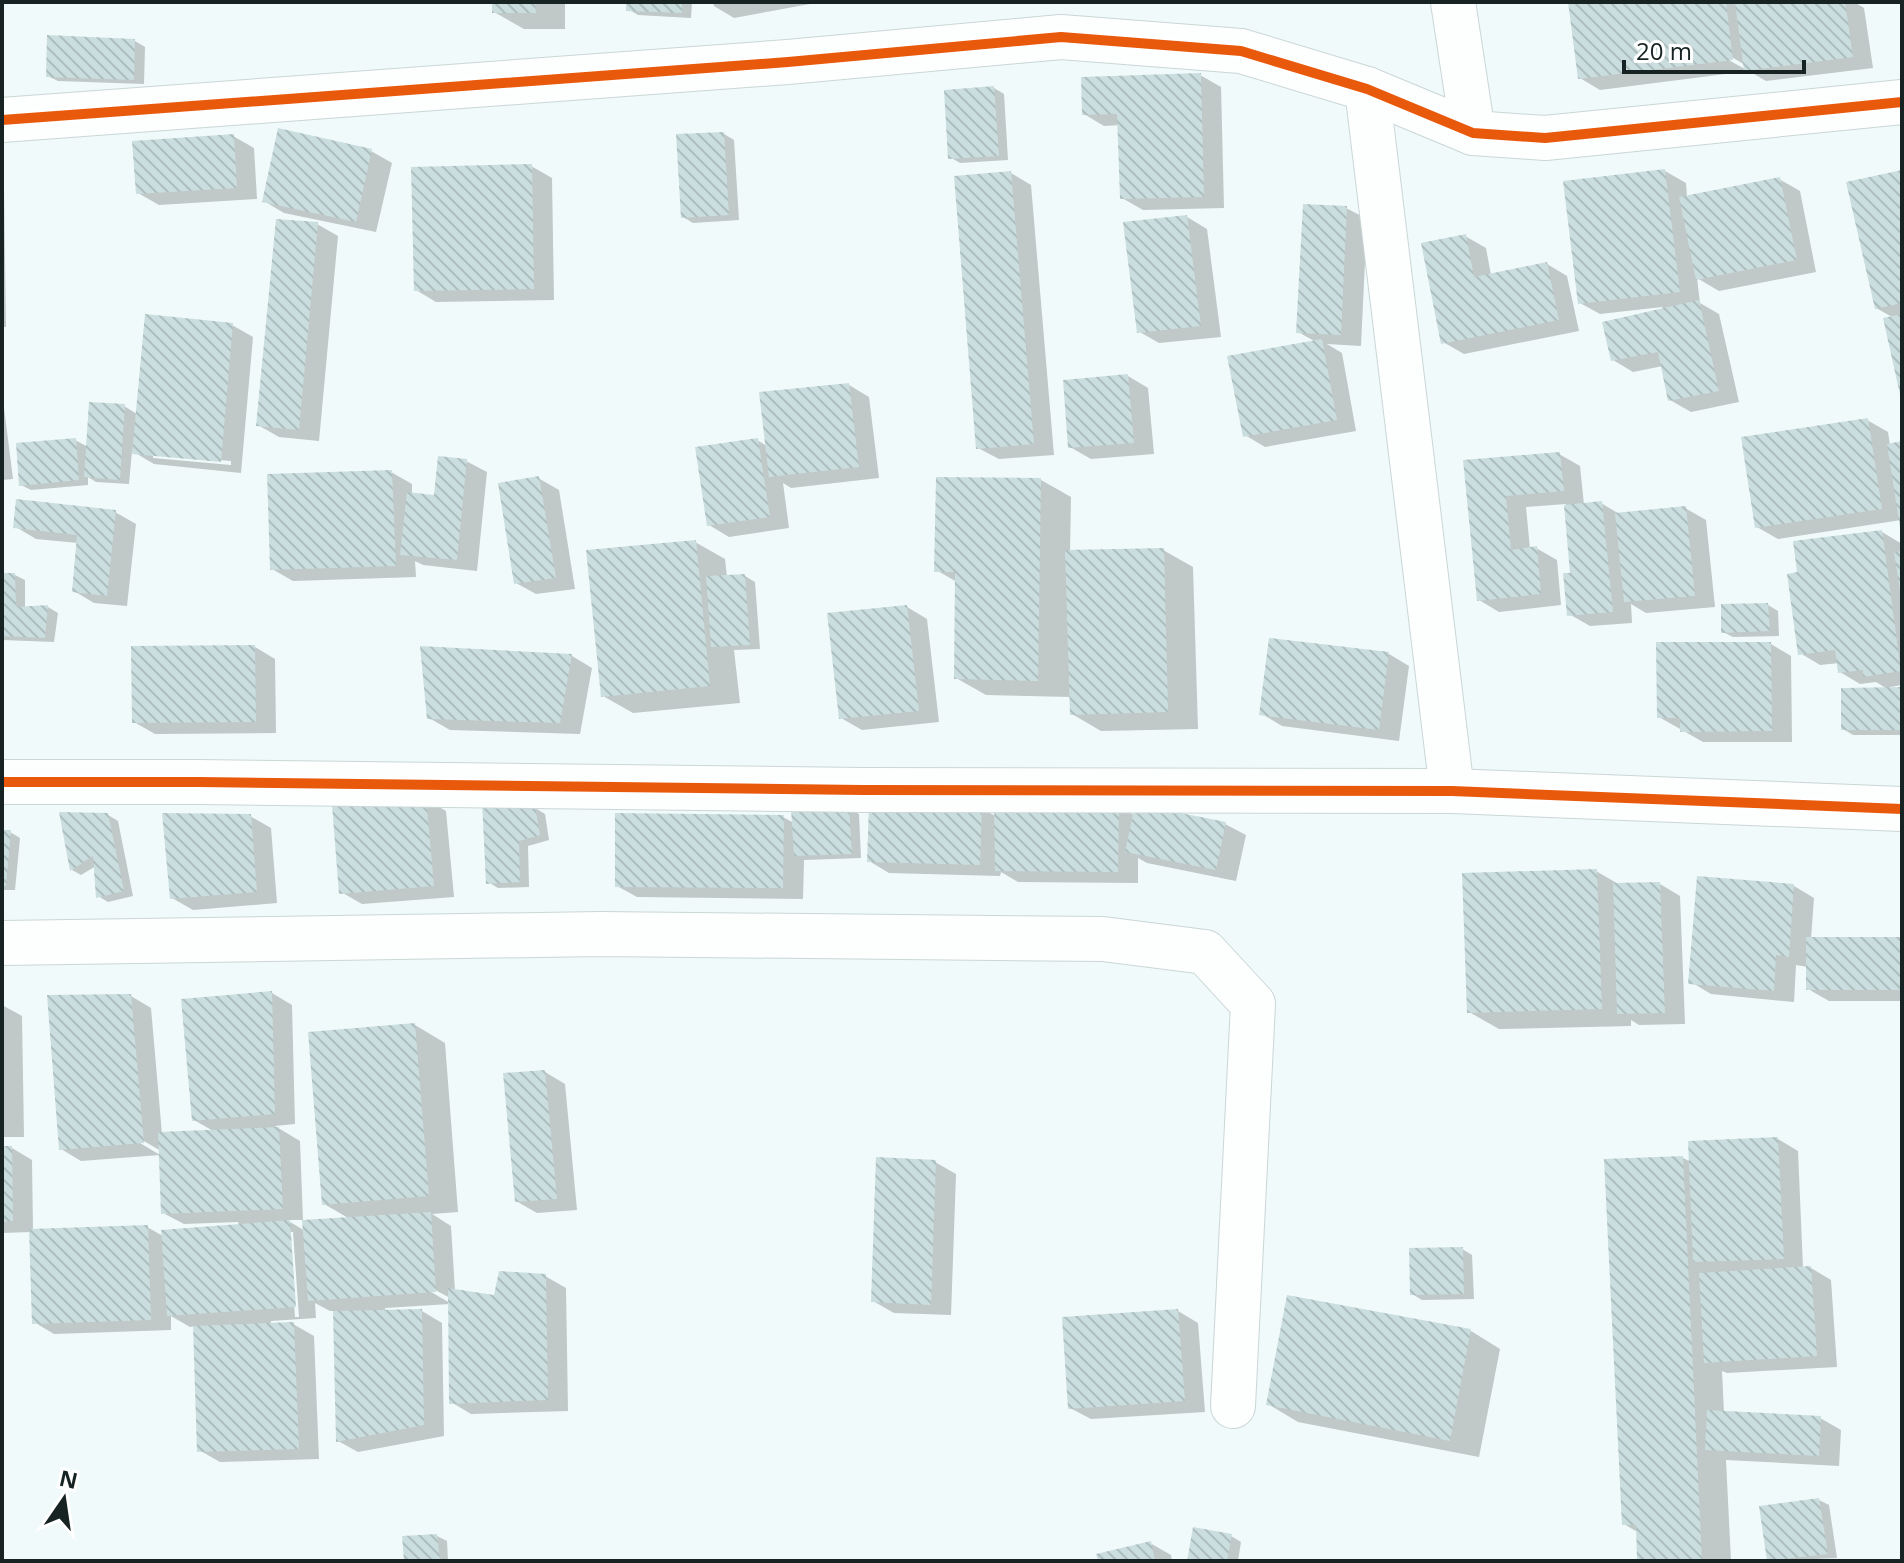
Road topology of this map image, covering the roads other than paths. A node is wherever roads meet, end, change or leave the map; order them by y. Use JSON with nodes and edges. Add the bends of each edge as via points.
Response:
{"nodes":[{"id":1,"x":1453,"y":2,"type":"edge"},
{"id":2,"x":1059,"y":19,"type":"edge"},
{"id":3,"x":1367,"y":89,"type":"junction"},
{"id":4,"x":1902,"y":102,"type":"edge"},
{"id":5,"x":2,"y":120,"type":"edge"},
{"id":6,"x":1473,"y":133,"type":"junction"},
{"id":7,"x":2,"y":782,"type":"edge"},
{"id":8,"x":1452,"y":791,"type":"junction"},
{"id":9,"x":1902,"y":809,"type":"edge"},
{"id":10,"x":2,"y":943,"type":"edge"},
{"id":11,"x":1233,"y":1406,"type":"dead end"}],
"edges":[{"from":1,"to":6,"type":"street"},
{"from":2,"to":3,"type":"street","via":[[1241,51]]},
{"from":2,"to":5,"type":"street","via":[[788,62]]},
{"from":3,"to":6,"type":"street"},
{"from":3,"to":8,"type":"street"},
{"from":4,"to":6,"type":"street","via":[[1545,138]]},
{"from":7,"to":8,"type":"street"},
{"from":8,"to":9,"type":"street"},
{"from":10,"to":11,"type":"street","via":[[600,934],[1103,939],[1205,952],[1253,1004]]}]}
